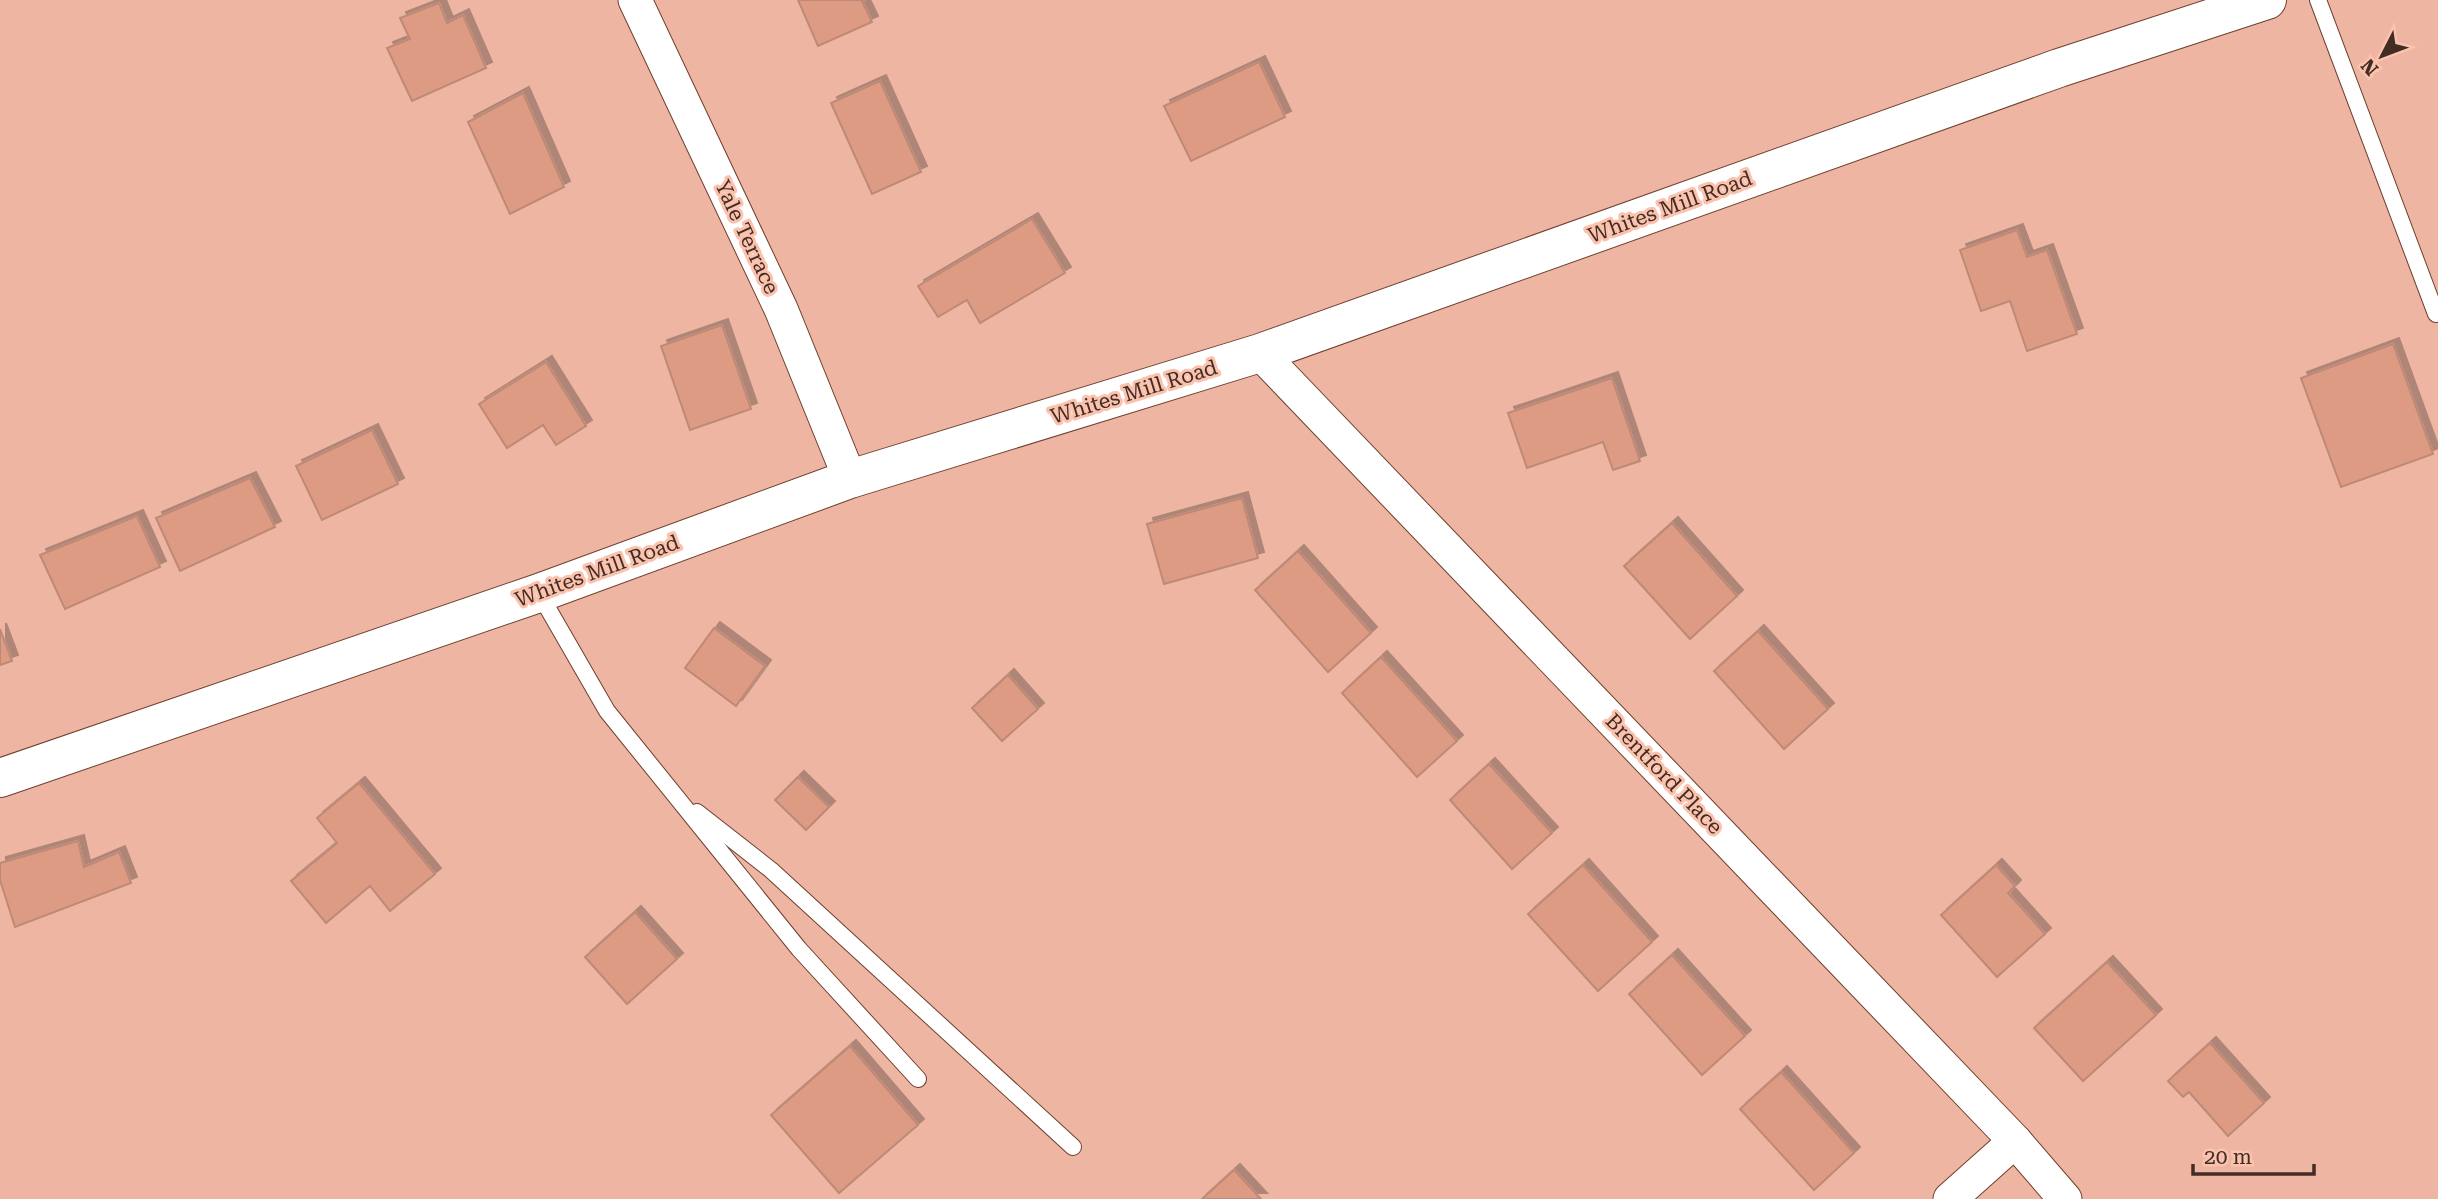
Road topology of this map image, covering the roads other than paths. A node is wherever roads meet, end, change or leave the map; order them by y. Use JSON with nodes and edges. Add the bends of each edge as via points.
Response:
{"nodes":[{"id":1,"x":635,"y":0,"type":"edge"},
{"id":2,"x":2267,"y":0,"type":"edge"},
{"id":3,"x":2318,"y":0,"type":"edge"},
{"id":4,"x":2436,"y":314,"type":"edge"},
{"id":5,"x":1260,"y":353,"type":"junction"},
{"id":6,"x":850,"y":479,"type":"junction"},
{"id":7,"x":538,"y":593,"type":"junction"},
{"id":8,"x":0,"y":778,"type":"edge"},
{"id":9,"x":673,"y":793,"type":"junction"},
{"id":10,"x":918,"y":1079,"type":"dead end"},
{"id":11,"x":2015,"y":1141,"type":"junction"},
{"id":12,"x":1073,"y":1147,"type":"dead end"},
{"id":13,"x":1950,"y":1199,"type":"edge"},
{"id":14,"x":2065,"y":1199,"type":"edge"}],
"edges":[{"from":1,"to":6,"type":"street","name":"Yale Terrace","via":[[781,309]]},
{"from":2,"to":5,"type":"street","name":"Whites Mill Road","via":[[2059,68]]},
{"from":3,"to":4,"type":"lane"},
{"from":5,"to":6,"type":"street","name":"Whites Mill Road"},
{"from":5,"to":11,"type":"street","name":"Brentford Place"},
{"from":6,"to":7,"type":"street","name":"Whites Mill Road"},
{"from":7,"to":8,"type":"street","name":"Whites Mill Road"},
{"from":7,"to":9,"type":"lane","via":[[607,711]]},
{"from":9,"to":10,"type":"lane","via":[[799,949]]},
{"from":9,"to":12,"type":"lane","via":[[771,870]]},
{"from":11,"to":13,"type":"street"},
{"from":11,"to":14,"type":"street","name":"Brentford Place"}]}
